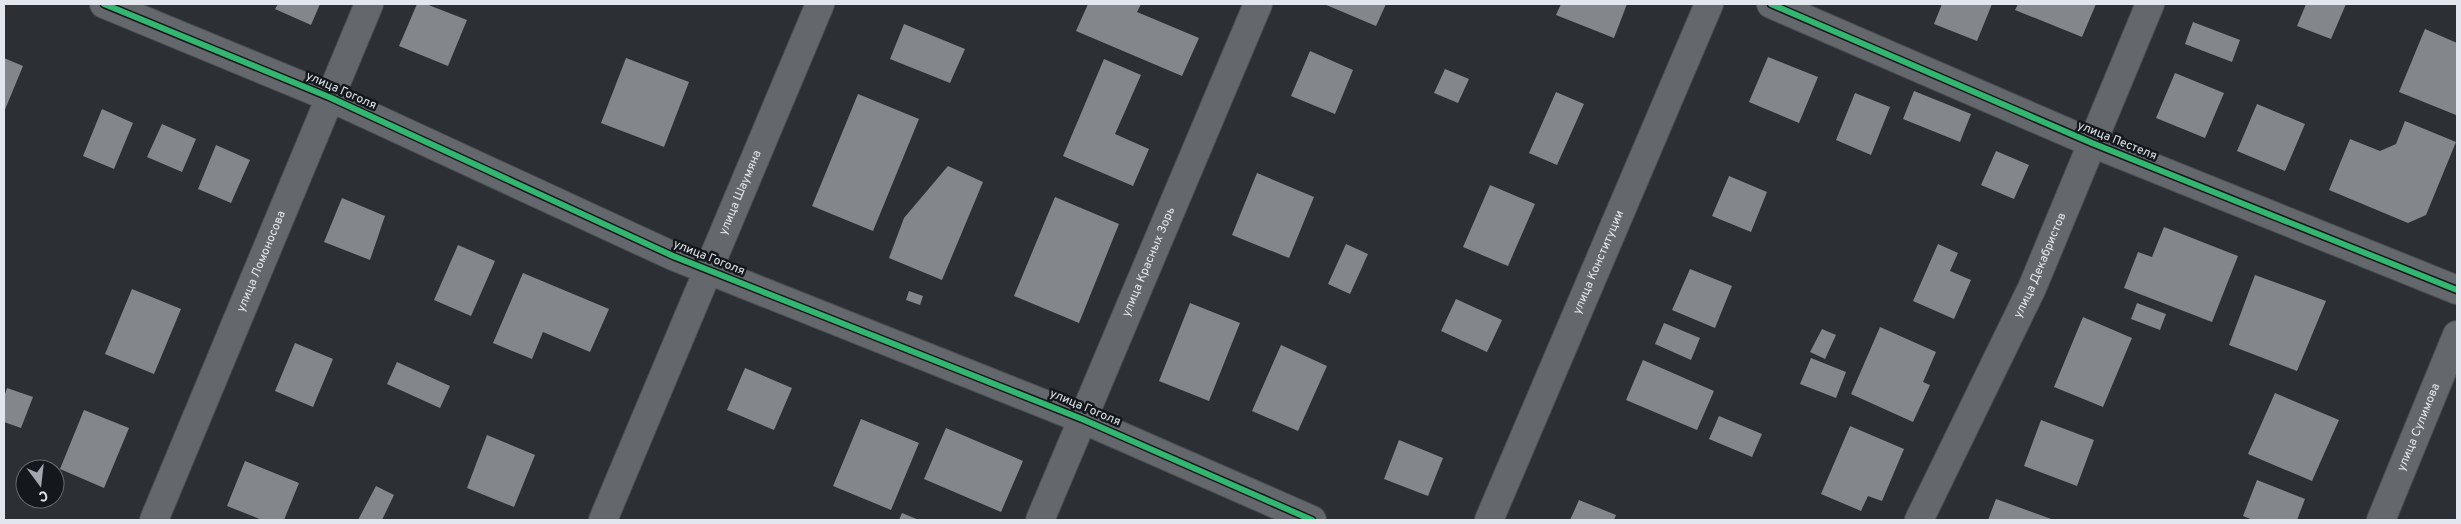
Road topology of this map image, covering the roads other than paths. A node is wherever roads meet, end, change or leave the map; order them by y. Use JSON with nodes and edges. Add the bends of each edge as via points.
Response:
{"nodes":[{"id":1,"x":104,"y":4,"type":"edge"},
{"id":2,"x":369,"y":4,"type":"edge"},
{"id":3,"x":820,"y":4,"type":"edge"},
{"id":4,"x":1258,"y":4,"type":"edge"},
{"id":5,"x":1709,"y":4,"type":"edge"},
{"id":6,"x":1771,"y":4,"type":"edge"},
{"id":7,"x":2150,"y":4,"type":"edge"},
{"id":8,"x":329,"y":97,"type":"junction"},
{"id":9,"x":2092,"y":143,"type":"junction"},
{"id":10,"x":709,"y":271,"type":"junction"},
{"id":11,"x":2457,"y":290,"type":"edge"},
{"id":12,"x":2457,"y":335,"type":"edge"},
{"id":13,"x":1082,"y":418,"type":"junction"},
{"id":14,"x":154,"y":520,"type":"edge"},
{"id":15,"x":603,"y":520,"type":"edge"},
{"id":16,"x":1040,"y":520,"type":"edge"},
{"id":17,"x":1312,"y":520,"type":"edge"},
{"id":18,"x":1489,"y":520,"type":"edge"},
{"id":19,"x":1919,"y":520,"type":"edge"},
{"id":20,"x":2381,"y":520,"type":"edge"}],
"edges":[{"from":1,"to":8,"type":"street","name":"улица Гоголя"},
{"from":2,"to":8,"type":"street","name":"улица Ломоносова"},
{"from":3,"to":10,"type":"street","name":"улица Шаумяна"},
{"from":4,"to":13,"type":"street","name":"улица Красных Зорь"},
{"from":5,"to":18,"type":"street","name":"улица Конституции"},
{"from":6,"to":9,"type":"street","name":"улица Пестеля"},
{"from":7,"to":9,"type":"street","name":"улица Декабристов"},
{"from":8,"to":10,"type":"street","name":"улица Гоголя"},
{"from":8,"to":14,"type":"street","name":"улица Ломоносова"},
{"from":9,"to":11,"type":"street","name":"улица Пестеля"},
{"from":9,"to":19,"type":"street","name":"улица Декабристов","via":[[2032,288]]},
{"from":10,"to":13,"type":"street","name":"улица Гоголя"},
{"from":10,"to":15,"type":"street","name":"улица Шаумяна"},
{"from":12,"to":20,"type":"street","name":"улица Сулимова"},
{"from":13,"to":16,"type":"street","name":"улица Красных Зорь"},
{"from":13,"to":17,"type":"street","name":"улица Гоголя"}]}
